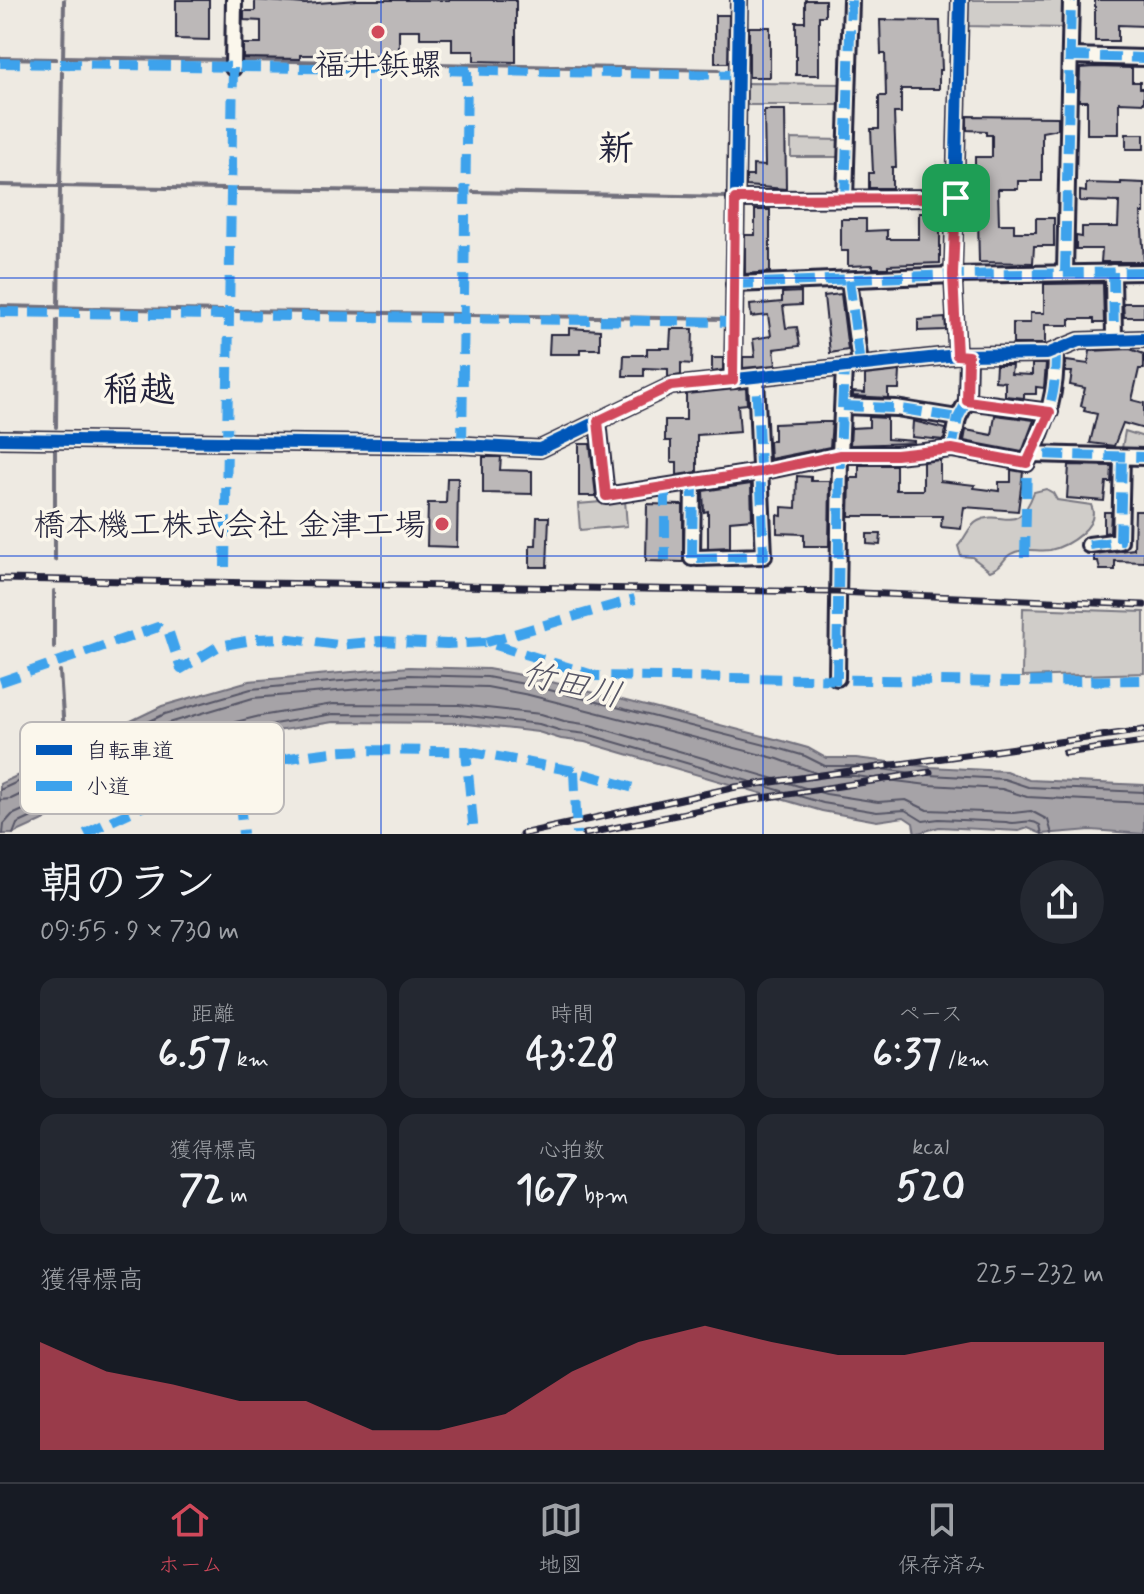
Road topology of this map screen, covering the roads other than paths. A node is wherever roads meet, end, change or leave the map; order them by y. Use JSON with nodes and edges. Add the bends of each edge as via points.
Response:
{"nodes":[{"id":1,"x":234,"y":0,"type":"edge"},
{"id":2,"x":739,"y":0,"type":"edge"},
{"id":3,"x":851,"y":0,"type":"edge"},
{"id":4,"x":960,"y":0,"type":"edge"},
{"id":5,"x":1071,"y":0,"type":"edge"},
{"id":6,"x":1070,"y":56,"type":"junction"},
{"id":7,"x":1144,"y":58,"type":"edge"},
{"id":8,"x":233,"y":68,"type":"dead end"},
{"id":9,"x":956,"y":198,"type":"junction"},
{"id":10,"x":735,"y":199,"type":"junction"},
{"id":11,"x":845,"y":199,"type":"junction"},
{"id":12,"x":1065,"y":272,"type":"junction"},
{"id":13,"x":1113,"y":272,"type":"junction"},
{"id":14,"x":1144,"y":272,"type":"edge"},
{"id":15,"x":953,"y":275,"type":"junction"},
{"id":16,"x":849,"y":280,"type":"junction"},
{"id":17,"x":734,"y":284,"type":"junction"},
{"id":18,"x":1114,"y":339,"type":"junction"},
{"id":19,"x":1144,"y":339,"type":"edge"},
{"id":20,"x":1056,"y":351,"type":"junction"},
{"id":21,"x":962,"y":355,"type":"junction"},
{"id":22,"x":860,"y":364,"type":"junction"},
{"id":23,"x":844,"y":367,"type":"junction"},
{"id":24,"x":756,"y":377,"type":"junction"},
{"id":25,"x":733,"y":380,"type":"junction"},
{"id":26,"x":967,"y":401,"type":"junction"},
{"id":27,"x":843,"y":406,"type":"junction"},
{"id":28,"x":1050,"y":412,"type":"junction"},
{"id":29,"x":958,"y":418,"type":"junction"},
{"id":30,"x":598,"y":421,"type":"junction"},
{"id":31,"x":0,"y":439,"type":"edge"},
{"id":32,"x":952,"y":449,"type":"junction"},
{"id":33,"x":1032,"y":454,"type":"junction"},
{"id":34,"x":840,"y":455,"type":"junction"},
{"id":35,"x":1122,"y":457,"type":"junction"},
{"id":36,"x":1144,"y":457,"type":"edge"},
{"id":37,"x":760,"y":472,"type":"junction"},
{"id":38,"x":693,"y":483,"type":"junction"},
{"id":39,"x":1089,"y":545,"type":"dead end"},
{"id":40,"x":837,"y":678,"type":"dead end"}],
"edges":[{"from":1,"to":8,"type":"street"},
{"from":2,"to":10,"type":"street"},
{"from":3,"to":11,"type":"street"},
{"from":4,"to":9,"type":"street"},
{"from":5,"to":6,"type":"street"},
{"from":6,"to":7,"type":"street"},
{"from":6,"to":12,"type":"street"},
{"from":9,"to":11,"type":"street"},
{"from":9,"to":15,"type":"street"},
{"from":10,"to":11,"type":"street"},
{"from":10,"to":17,"type":"street"},
{"from":12,"to":13,"type":"street"},
{"from":12,"to":15,"type":"street"},
{"from":13,"to":14,"type":"street"},
{"from":13,"to":18,"type":"street"},
{"from":15,"to":16,"type":"street"},
{"from":15,"to":21,"type":"street"},
{"from":16,"to":17,"type":"street"},
{"from":16,"to":22,"type":"street"},
{"from":17,"to":25,"type":"street"},
{"from":18,"to":19,"type":"street"},
{"from":18,"to":20,"type":"street","via":[[1079,341]]},
{"from":20,"to":21,"type":"street"},
{"from":20,"to":28,"type":"street"},
{"from":21,"to":22,"type":"street"},
{"from":21,"to":26,"type":"street"},
{"from":22,"to":23,"type":"street"},
{"from":23,"to":24,"type":"street"},
{"from":23,"to":27,"type":"street"},
{"from":24,"to":25,"type":"street"},
{"from":24,"to":37,"type":"street"},
{"from":25,"to":30,"type":"street","via":[[671,386]]},
{"from":26,"to":28,"type":"street"},
{"from":26,"to":29,"type":"street"},
{"from":27,"to":29,"type":"street"},
{"from":27,"to":34,"type":"street"},
{"from":28,"to":33,"type":"street"},
{"from":29,"to":32,"type":"street"},
{"from":30,"to":31,"type":"street","via":[[540,449]]},
{"from":30,"to":38,"type":"street","via":[[606,496]]},
{"from":32,"to":33,"type":"street","via":[[1027,463]]},
{"from":32,"to":34,"type":"street"},
{"from":33,"to":35,"type":"street"},
{"from":34,"to":37,"type":"street"},
{"from":34,"to":40,"type":"street"},
{"from":35,"to":36,"type":"street"},
{"from":35,"to":39,"type":"street","via":[[1120,541]]},
{"from":37,"to":38,"type":"street"},
{"from":37,"to":38,"type":"street","via":[[764,556],[694,558]]}]}
